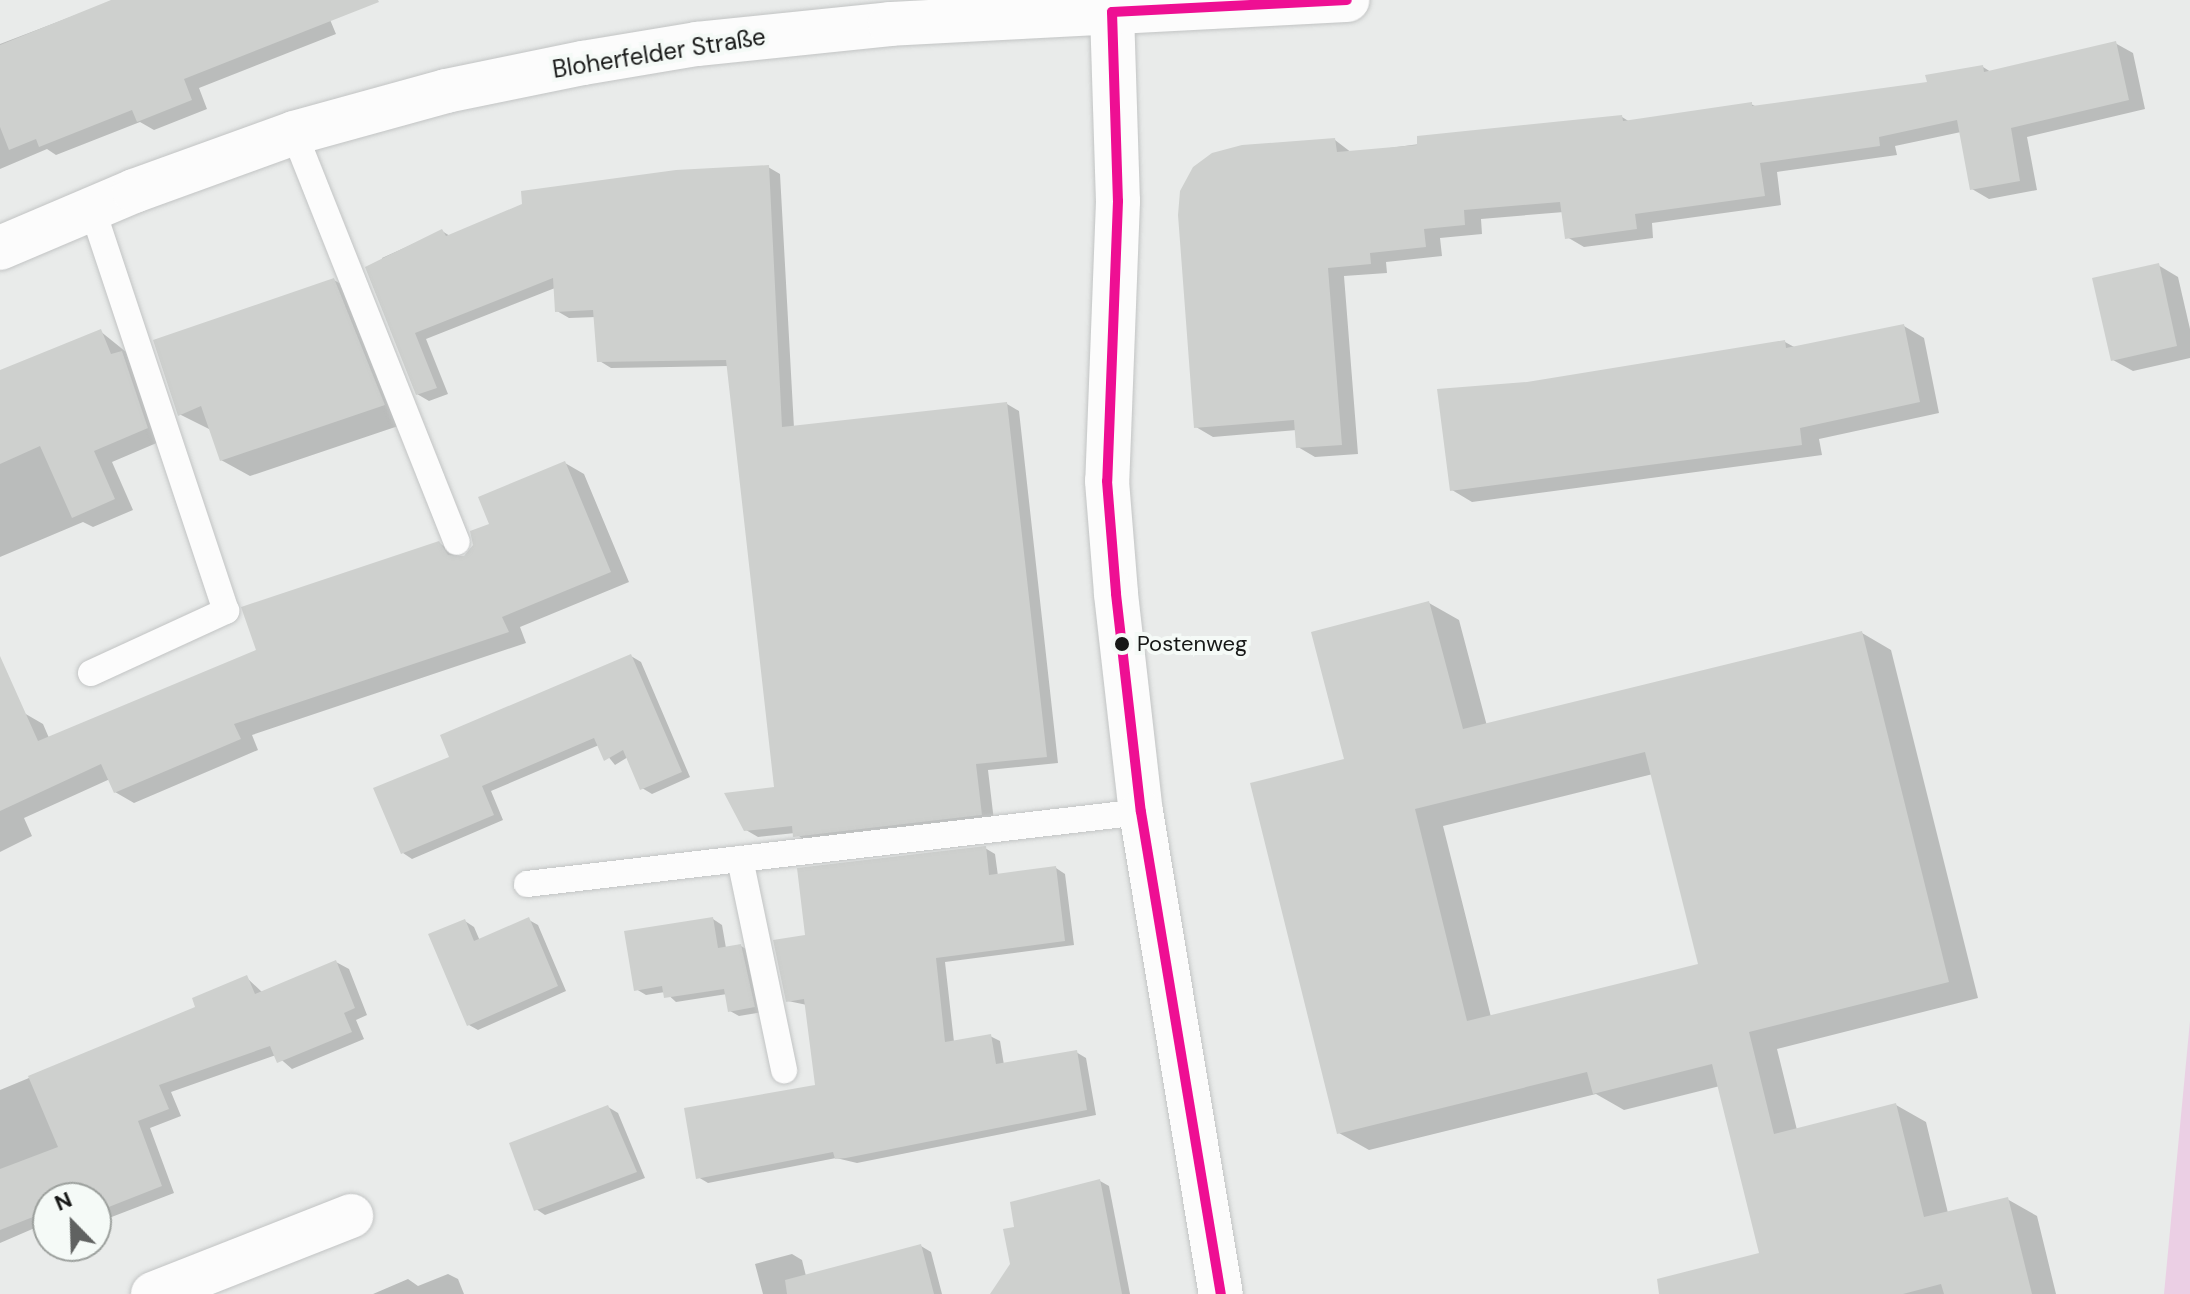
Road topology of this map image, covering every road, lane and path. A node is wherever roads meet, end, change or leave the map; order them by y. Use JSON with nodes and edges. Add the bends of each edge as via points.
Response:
{"nodes":[{"id":1,"x":1347,"y":0,"type":"edge"},
{"id":2,"x":887,"y":12,"type":"edge"},
{"id":3,"x":1112,"y":12,"type":"junction"},
{"id":4,"x":294,"y":133,"type":"junction"},
{"id":5,"x":92,"y":209,"type":"junction"},
{"id":6,"x":0,"y":248,"type":"edge"},
{"id":7,"x":457,"y":542,"type":"dead end"},
{"id":8,"x":91,"y":673,"type":"dead end"},
{"id":9,"x":1141,"y":812,"type":"junction"},
{"id":10,"x":740,"y":859,"type":"junction"},
{"id":11,"x":527,"y":884,"type":"dead end"},
{"id":12,"x":784,"y":1070,"type":"dead end"},
{"id":13,"x":351,"y":1216,"type":"dead end"},
{"id":14,"x":153,"y":1294,"type":"edge"},
{"id":15,"x":1221,"y":1294,"type":"edge"}],
"edges":[{"from":1,"to":3,"type":"street","name":"Bloherfelder Straße"},
{"from":2,"to":3,"type":"street","name":"Bloherfelder Straße"},
{"from":2,"to":4,"type":"street","name":"Bloherfelder Straße","via":[[583,63],[446,91]]},
{"from":3,"to":9,"type":"street","via":[[1118,201],[1107,481]]},
{"from":4,"to":5,"type":"street","name":"Bloherfelder Straße"},
{"from":4,"to":7,"type":"lane"},
{"from":5,"to":6,"type":"street","name":"Bloherfelder Straße"},
{"from":5,"to":8,"type":"lane","via":[[226,611]]},
{"from":9,"to":10,"type":"lane"},
{"from":9,"to":15,"type":"street"},
{"from":10,"to":11,"type":"lane"},
{"from":10,"to":12,"type":"lane"},
{"from":13,"to":14,"type":"street"}]}
